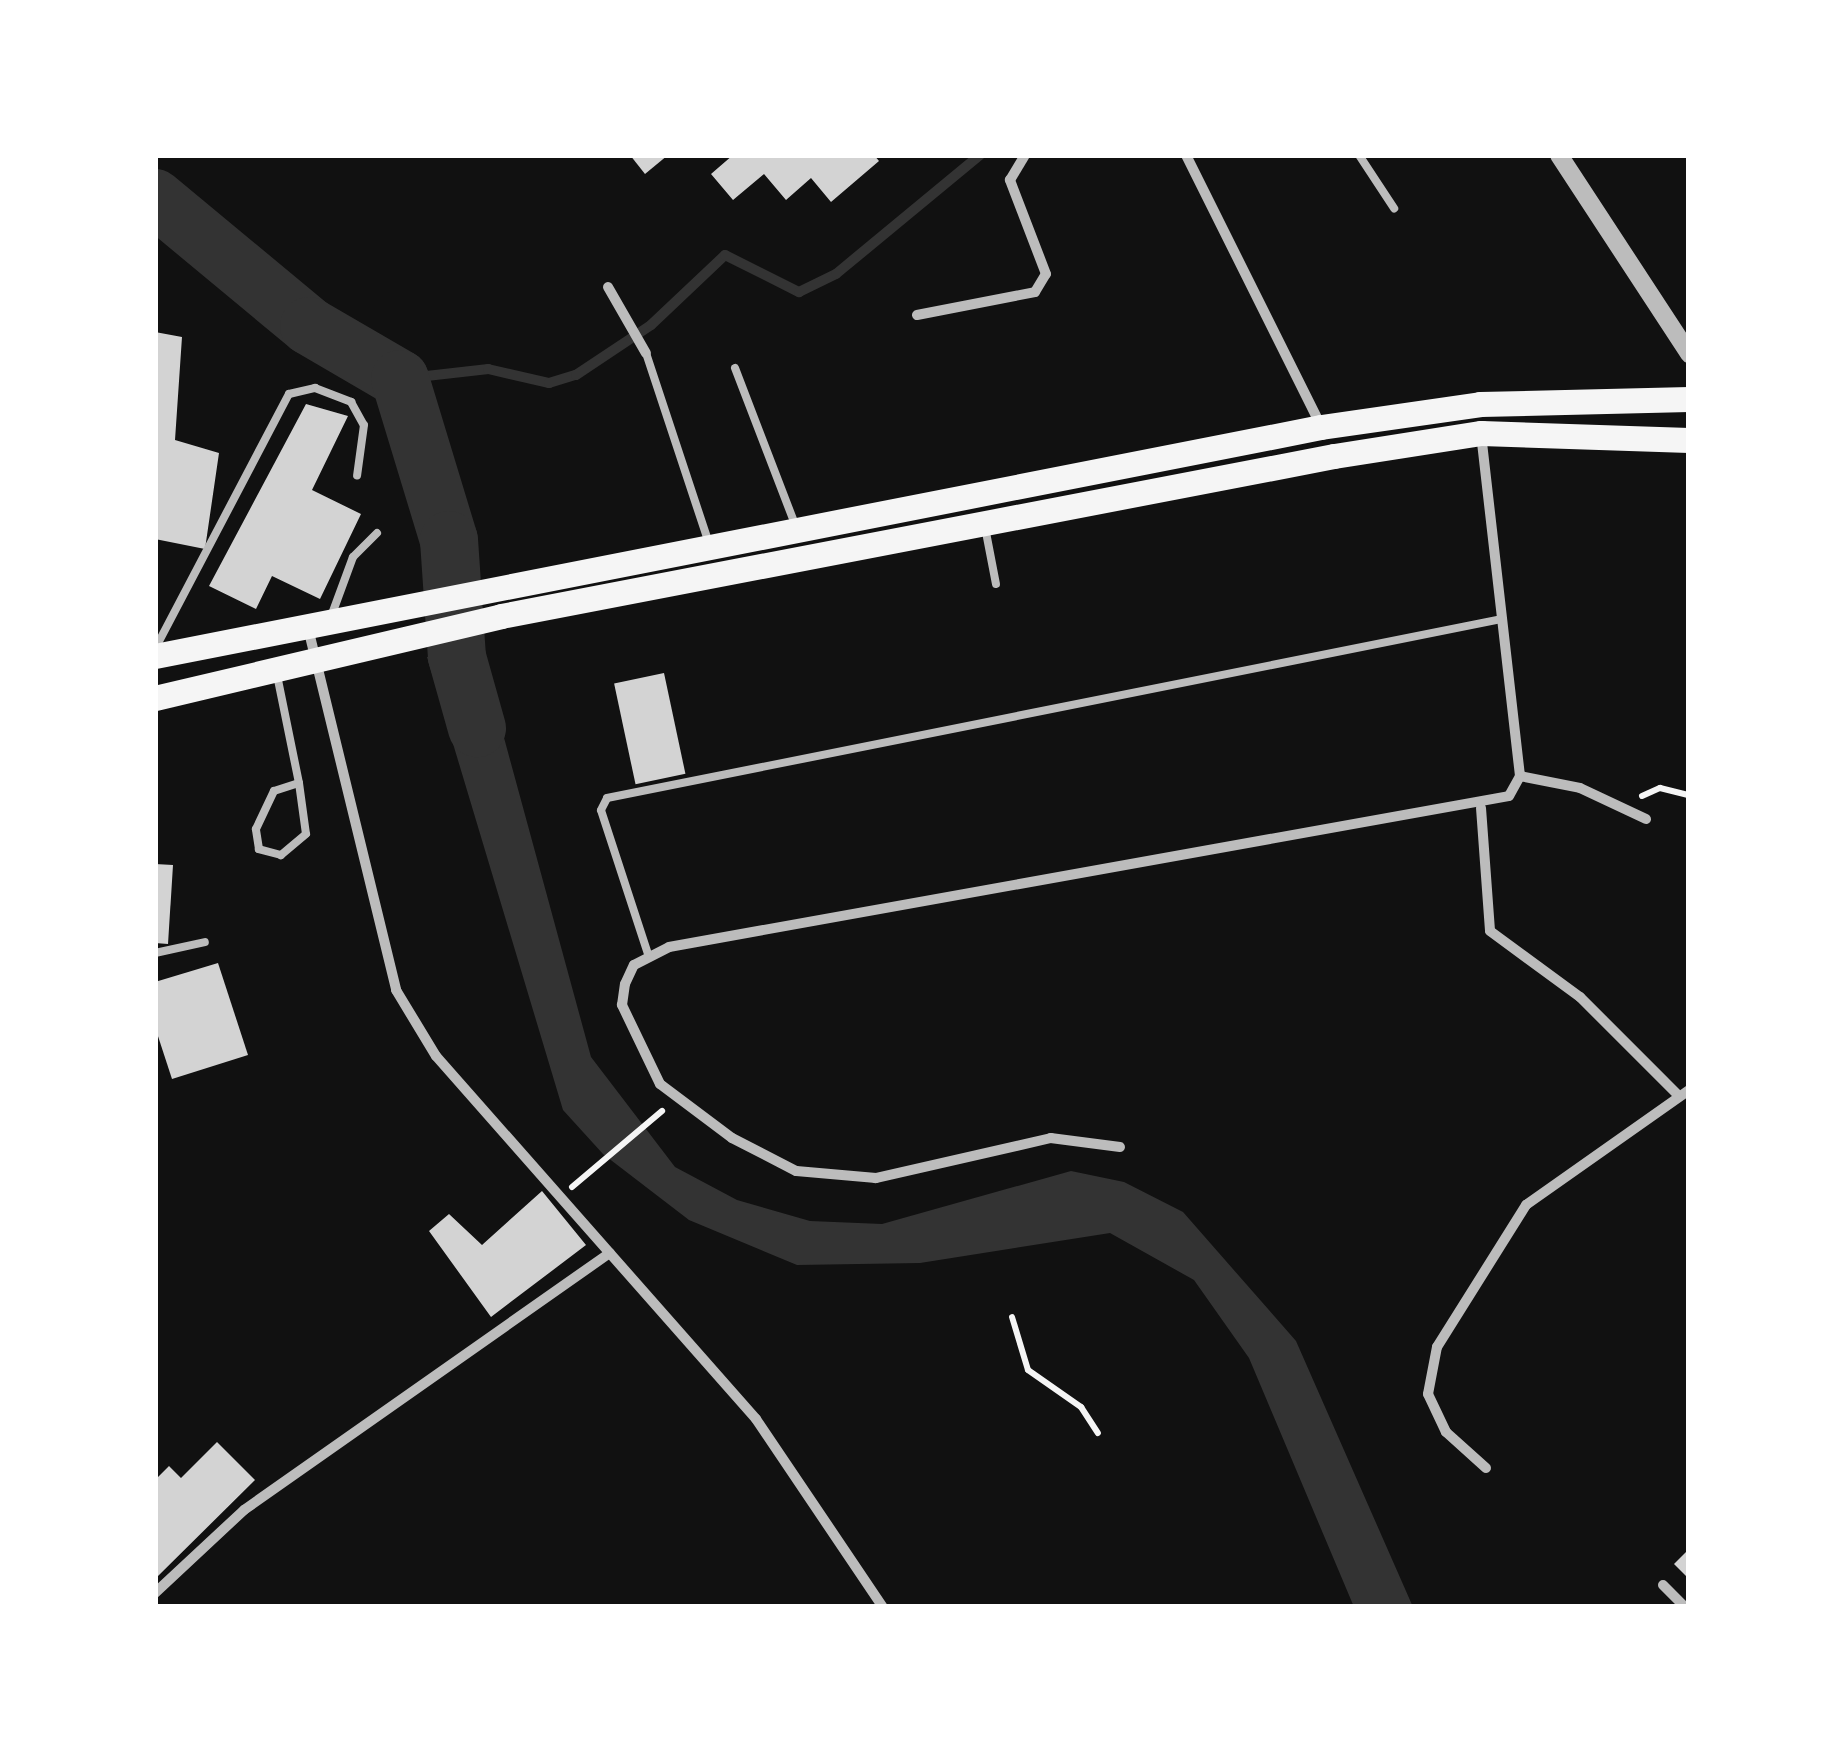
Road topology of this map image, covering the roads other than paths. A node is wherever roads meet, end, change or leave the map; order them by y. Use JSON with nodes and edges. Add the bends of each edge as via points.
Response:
{"nodes":[{"id":1,"x":1025,"y":155,"type":"edge"},
{"id":2,"x":1186,"y":155,"type":"edge"},
{"id":3,"x":1359,"y":155,"type":"edge"},
{"id":4,"x":1559,"y":155,"type":"edge"},
{"id":5,"x":1394,"y":208,"type":"dead end"},
{"id":6,"x":608,"y":286,"type":"dead end"},
{"id":7,"x":917,"y":316,"type":"dead end"},
{"id":8,"x":646,"y":352,"type":"joint"},
{"id":9,"x":1689,"y":354,"type":"edge"},
{"id":10,"x":735,"y":368,"type":"dead end"},
{"id":11,"x":1689,"y":400,"type":"edge"},
{"id":12,"x":1322,"y":427,"type":"junction"},
{"id":13,"x":1481,"y":433,"type":"junction"},
{"id":14,"x":1689,"y":440,"type":"edge"},
{"id":15,"x":357,"y":476,"type":"dead end"},
{"id":16,"x":983,"y":518,"type":"junction"},
{"id":17,"x":795,"y":524,"type":"junction"},
{"id":18,"x":377,"y":533,"type":"dead end"},
{"id":19,"x":710,"y":544,"type":"junction"},
{"id":20,"x":996,"y":584,"type":"dead end"},
{"id":21,"x":1502,"y":619,"type":"junction"},
{"id":22,"x":320,"y":626,"type":"junction"},
{"id":23,"x":155,"y":652,"type":"edge"},
{"id":24,"x":317,"y":659,"type":"junction"},
{"id":25,"x":275,"y":668,"type":"junction"},
{"id":26,"x":155,"y":698,"type":"edge"},
{"id":27,"x":1520,"y":776,"type":"junction"},
{"id":28,"x":299,"y":783,"type":"junction"},
{"id":29,"x":1481,"y":808,"type":"junction"},
{"id":30,"x":1646,"y":819,"type":"dead end"},
{"id":31,"x":205,"y":942,"type":"dead end"},
{"id":32,"x":155,"y":953,"type":"edge"},
{"id":33,"x":648,"y":954,"type":"junction"},
{"id":34,"x":1684,"y":1093,"type":"edge"},
{"id":35,"x":1120,"y":1147,"type":"dead end"},
{"id":36,"x":610,"y":1253,"type":"junction"},
{"id":37,"x":1486,"y":1468,"type":"dead end"},
{"id":38,"x":1663,"y":1584,"type":"dead end"},
{"id":39,"x":155,"y":1593,"type":"edge"},
{"id":40,"x":883,"y":1607,"type":"edge"},
{"id":41,"x":1685,"y":1607,"type":"edge"}],
"edges":[{"from":1,"to":7,"type":"street","via":[[1010,180],[1046,274],[1036,292]]},
{"from":2,"to":12,"type":"street"},
{"from":3,"to":5,"type":"lane"},
{"from":4,"to":9,"type":"street"},
{"from":6,"to":8,"type":"street"},
{"from":8,"to":19,"type":"lane"},
{"from":10,"to":17,"type":"lane"},
{"from":11,"to":12,"type":"main road","via":[[1480,404]]},
{"from":12,"to":17,"type":"main road"},
{"from":13,"to":14,"type":"main road"},
{"from":13,"to":16,"type":"main road"},
{"from":13,"to":21,"type":"street"},
{"from":15,"to":23,"type":"lane","via":[[364,425],[351,402],[315,388],[290,394]]},
{"from":16,"to":20,"type":"lane"},
{"from":16,"to":24,"type":"main road"},
{"from":17,"to":19,"type":"main road"},
{"from":18,"to":22,"type":"lane","via":[[353,557]]},
{"from":19,"to":22,"type":"main road"},
{"from":21,"to":27,"type":"street"},
{"from":21,"to":33,"type":"lane","via":[[607,798],[601,810]]},
{"from":22,"to":23,"type":"main road"},
{"from":22,"to":24,"type":"street"},
{"from":24,"to":25,"type":"main road"},
{"from":24,"to":36,"type":"street","via":[[396,990],[436,1056]]},
{"from":25,"to":26,"type":"main road"},
{"from":25,"to":28,"type":"lane"},
{"from":27,"to":29,"type":"street","via":[[1509,796]]},
{"from":27,"to":30,"type":"street","via":[[1623,805]]},
{"from":28,"to":28,"type":"lane","via":[[306,834],[282,855],[259,849],[256,829],[274,791]]},
{"from":29,"to":33,"type":"street","via":[[1115,862]]},
{"from":29,"to":34,"type":"street","via":[[1490,931],[1580,997]]},
{"from":31,"to":32,"type":"lane"},
{"from":33,"to":35,"type":"street","via":[[625,984],[622,1005],[642,1058],[676,1099],[796,1171],[876,1178],[1051,1138]]},
{"from":34,"to":37,"type":"street","via":[[1526,1205],[1437,1348],[1428,1394],[1446,1432]]},
{"from":36,"to":39,"type":"street","via":[[244,1510]]},
{"from":36,"to":40,"type":"street","via":[[756,1419]]},
{"from":38,"to":41,"type":"street"}]}
